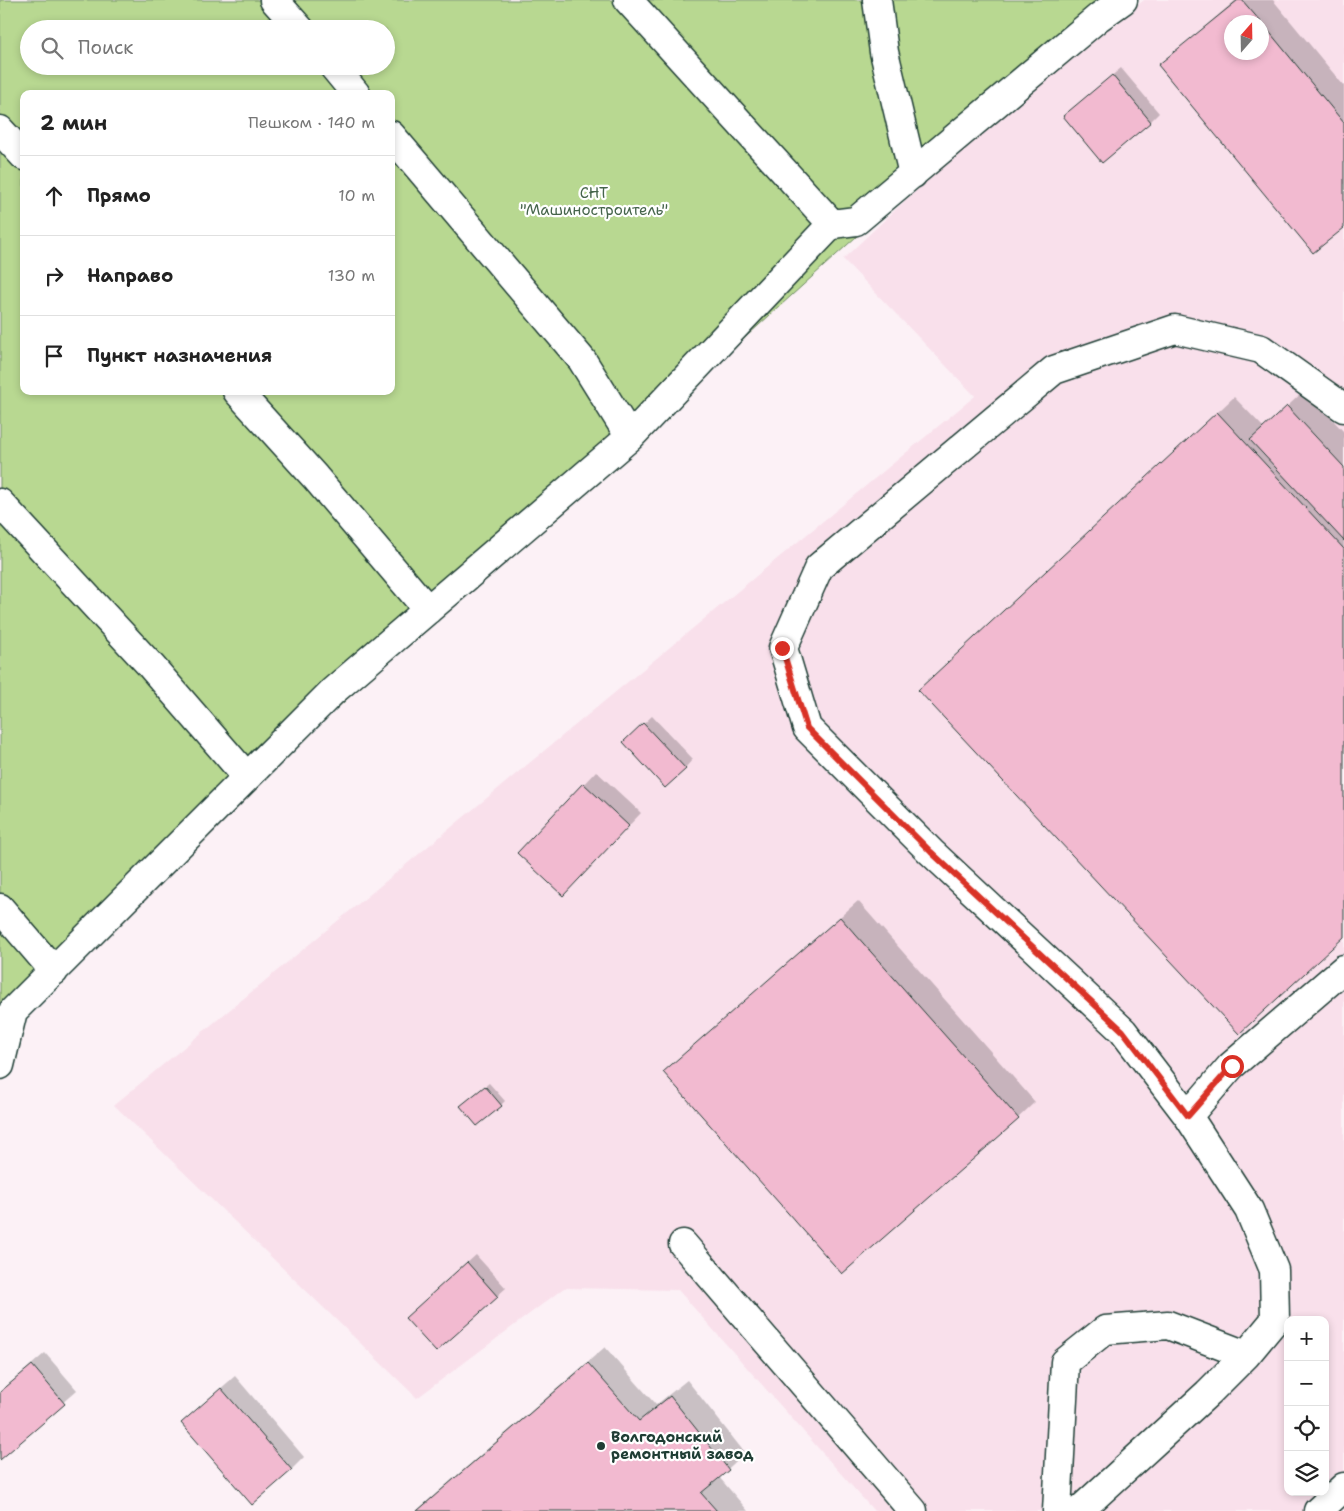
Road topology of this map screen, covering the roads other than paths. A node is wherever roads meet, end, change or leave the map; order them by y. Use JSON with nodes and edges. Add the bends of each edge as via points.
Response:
{"nodes":[{"id":1,"x":274,"y":0,"type":"edge"},
{"id":2,"x":628,"y":0,"type":"edge"},
{"id":3,"x":877,"y":0,"type":"edge"},
{"id":4,"x":1123,"y":0,"type":"edge"},
{"id":5,"x":292,"y":20,"type":"edge"},
{"id":6,"x":340,"y":75,"type":"edge"},
{"id":7,"x":353,"y":90,"type":"edge"},
{"id":8,"x":0,"y":130,"type":"edge"},
{"id":9,"x":395,"y":140,"type":"edge"},
{"id":10,"x":20,"y":152,"type":"edge"},
{"id":11,"x":912,"y":174,"type":"junction"},
{"id":12,"x":832,"y":224,"type":"junction"},
{"id":13,"x":241,"y":395,"type":"edge"},
{"id":14,"x":1344,"y":408,"type":"edge"},
{"id":15,"x":630,"y":437,"type":"junction"},
{"id":16,"x":0,"y":503,"type":"edge"},
{"id":17,"x":428,"y":610,"type":"junction"},
{"id":18,"x":247,"y":777,"type":"junction"},
{"id":19,"x":0,"y":908,"type":"edge"},
{"id":20,"x":1344,"y":969,"type":"edge"},
{"id":21,"x":54,"y":971,"type":"junction"},
{"id":22,"x":0,"y":1066,"type":"edge"},
{"id":23,"x":1188,"y":1116,"type":"junction"},
{"id":24,"x":683,"y":1244,"type":"dead end"},
{"id":25,"x":1246,"y":1355,"type":"junction"},
{"id":26,"x":1344,"y":1487,"type":"edge"},
{"id":27,"x":912,"y":1511,"type":"edge"},
{"id":28,"x":1057,"y":1511,"type":"edge"},
{"id":29,"x":1079,"y":1511,"type":"edge"},
{"id":30,"x":1318,"y":1511,"type":"edge"}],
"edges":[{"from":1,"to":5,"type":"lane"},
{"from":2,"to":12,"type":"lane"},
{"from":3,"to":11,"type":"lane","via":[[884,52]]},
{"from":4,"to":11,"type":"lane"},
{"from":6,"to":7,"type":"lane"},
{"from":8,"to":10,"type":"lane"},
{"from":9,"to":15,"type":"lane","via":[[582,360]]},
{"from":11,"to":12,"type":"lane","via":[[856,221]]},
{"from":12,"to":15,"type":"lane"},
{"from":13,"to":17,"type":"lane"},
{"from":14,"to":23,"type":"lane","via":[[1261,349],[1175,329],[1054,370],[819,567],[782,648],[807,728],[931,852],[1123,1031]]},
{"from":15,"to":17,"type":"lane"},
{"from":16,"to":18,"type":"lane","via":[[151,666]]},
{"from":17,"to":18,"type":"lane","via":[[333,691]]},
{"from":18,"to":21,"type":"lane"},
{"from":19,"to":21,"type":"lane"},
{"from":20,"to":23,"type":"lane","via":[[1232,1066]]},
{"from":21,"to":22,"type":"lane","via":[[13,1012]]},
{"from":23,"to":25,"type":"lane","via":[[1249,1210],[1274,1270],[1275,1320]]},
{"from":24,"to":27,"type":"lane"},
{"from":25,"to":28,"type":"lane","via":[[1168,1325],[1105,1330],[1065,1362]]},
{"from":25,"to":29,"type":"lane"},
{"from":26,"to":30,"type":"lane"}]}
